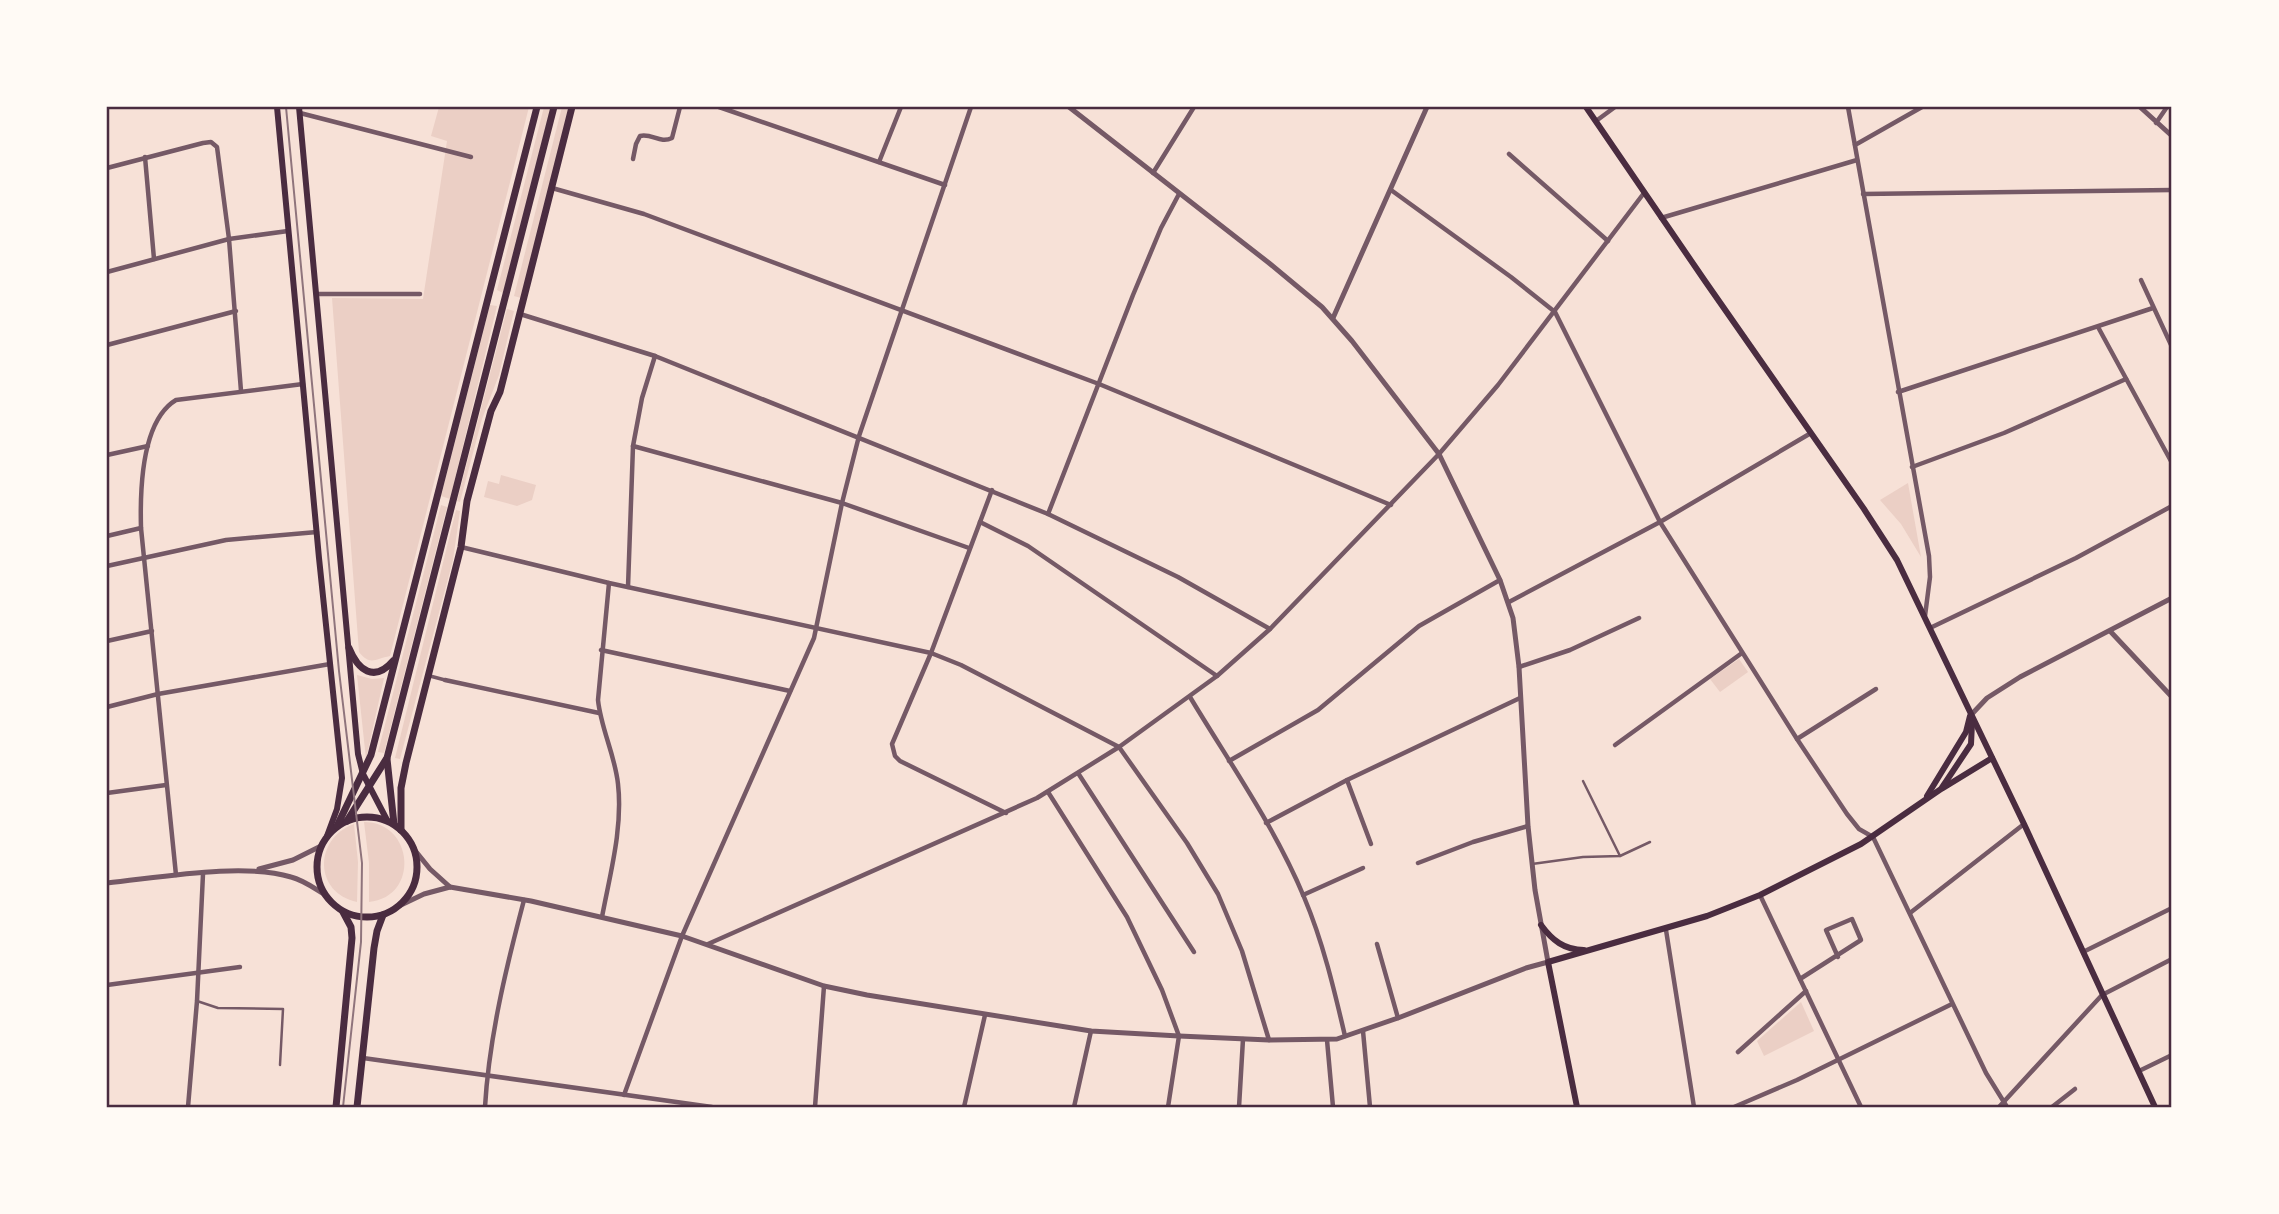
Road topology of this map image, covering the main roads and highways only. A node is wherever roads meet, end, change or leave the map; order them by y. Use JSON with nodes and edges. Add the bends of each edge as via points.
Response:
{"nodes":[{"id":1,"x":277,"y":107,"type":"edge"},
{"id":2,"x":537,"y":107,"type":"edge"},
{"id":3,"x":554,"y":107,"type":"edge"},
{"id":4,"x":572,"y":107,"type":"edge"},
{"id":5,"x":1586,"y":107,"type":"edge"},
{"id":6,"x":299,"y":110,"type":"edge"},
{"id":7,"x":349,"y":648,"type":"junction"},
{"id":8,"x":396,"y":658,"type":"junction"},
{"id":9,"x":1971,"y":715,"type":"junction"},
{"id":10,"x":387,"y":758,"type":"junction"},
{"id":11,"x":1992,"y":758,"type":"junction"},
{"id":12,"x":363,"y":774,"type":"junction"},
{"id":13,"x":368,"y":786,"type":"junction"},
{"id":14,"x":1941,"y":789,"type":"junction"},
{"id":15,"x":1923,"y":802,"type":"junction"},
{"id":16,"x":347,"y":821,"type":"junction"},
{"id":17,"x":390,"y":822,"type":"junction"},
{"id":18,"x":337,"y":826,"type":"junction"},
{"id":19,"x":401,"y":830,"type":"junction"},
{"id":20,"x":327,"y":836,"type":"junction"},
{"id":21,"x":343,"y":912,"type":"junction"},
{"id":22,"x":383,"y":915,"type":"junction"},
{"id":23,"x":1541,"y":925,"type":"road end"},
{"id":24,"x":1592,"y":950,"type":"junction"},
{"id":25,"x":336,"y":1107,"type":"edge"},
{"id":26,"x":357,"y":1107,"type":"edge"},
{"id":27,"x":1577,"y":1107,"type":"edge"},
{"id":28,"x":2155,"y":1107,"type":"edge"}],
"edges":[{"from":1,"to":20,"type":"main road","via":[[342,778]]},
{"from":2,"to":8,"type":"main road"},
{"from":3,"to":10,"type":"main road"},
{"from":4,"to":19,"type":"main road","via":[[500,392],[467,500],[461,547],[401,788]]},
{"from":5,"to":9,"type":"main road","via":[[1888,544]]},
{"from":6,"to":7,"type":"main road"},
{"from":7,"to":8,"type":"main road","via":[[354,662],[370,673],[387,668]]},
{"from":7,"to":12,"type":"main road"},
{"from":8,"to":12,"type":"main road"},
{"from":9,"to":11,"type":"main road"},
{"from":9,"to":14,"type":"main road","via":[[1971,744]]},
{"from":9,"to":15,"type":"main road","via":[[1966,732]]},
{"from":10,"to":13,"type":"main road"},
{"from":10,"to":17,"type":"main road"},
{"from":11,"to":14,"type":"main road"},
{"from":11,"to":28,"type":"main road"},
{"from":12,"to":13,"type":"main road"},
{"from":12,"to":18,"type":"main road"},
{"from":13,"to":16,"type":"main road"},
{"from":13,"to":17,"type":"main road"},
{"from":14,"to":15,"type":"main road"},
{"from":15,"to":24,"type":"main road","via":[[1872,837],[1760,895],[1666,930]]},
{"from":16,"to":17,"type":"main road","via":[[364,817]]},
{"from":16,"to":18,"type":"main road"},
{"from":17,"to":19,"type":"main road"},
{"from":18,"to":20,"type":"main road"},
{"from":19,"to":22,"type":"main road","via":[[413,848],[416,878],[401,905]]},
{"from":20,"to":21,"type":"main road","via":[[316,870],[324,894]]},
{"from":21,"to":22,"type":"main road","via":[[363,918]]},
{"from":21,"to":25,"type":"main road","via":[[352,939]]},
{"from":22,"to":26,"type":"main road","via":[[377,931]]},
{"from":23,"to":24,"type":"main road","via":[[1558,943]]},
{"from":24,"to":27,"type":"main road","via":[[1548,962]]}]}
